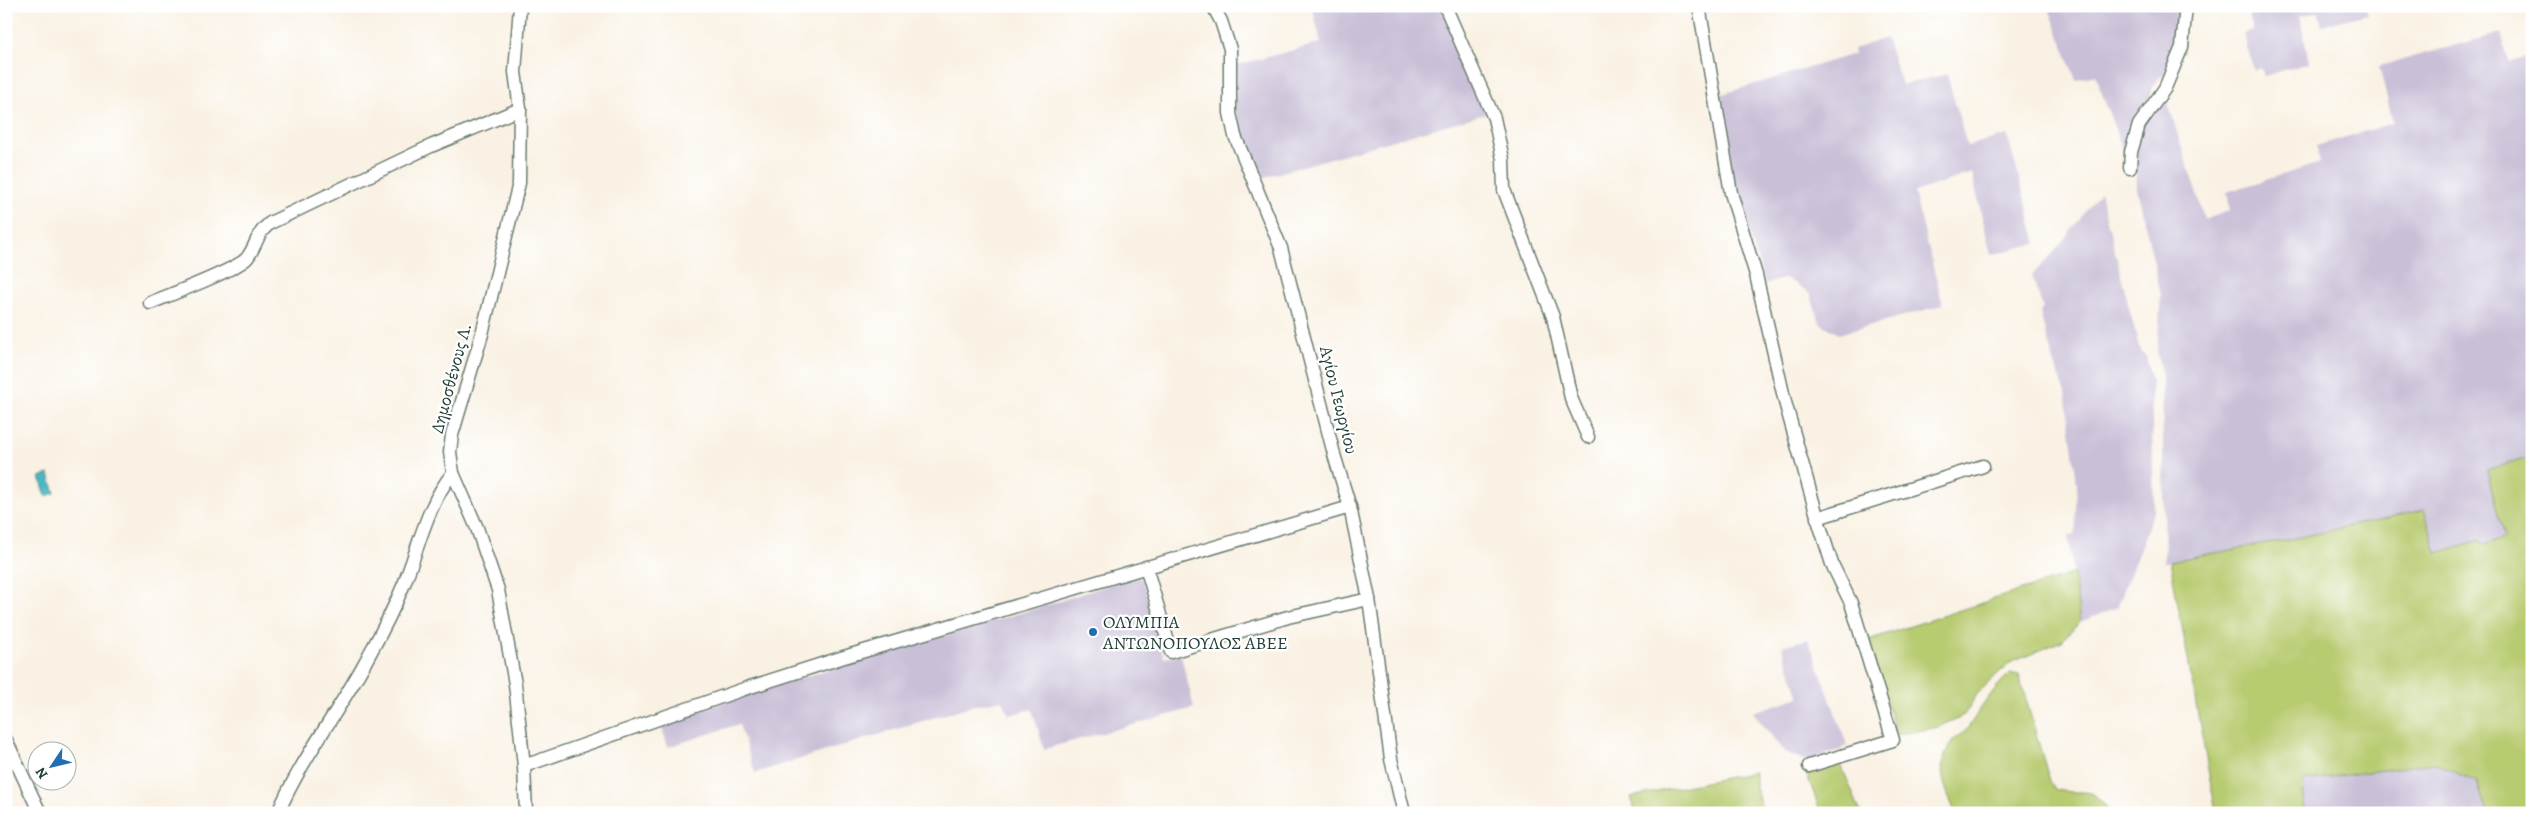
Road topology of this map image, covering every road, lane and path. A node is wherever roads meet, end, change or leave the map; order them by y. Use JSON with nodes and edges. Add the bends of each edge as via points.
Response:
{"nodes":[{"id":1,"x":520,"y":6,"type":"edge"},
{"id":2,"x":1213,"y":6,"type":"edge"},
{"id":3,"x":1445,"y":6,"type":"edge"},
{"id":4,"x":1699,"y":6,"type":"edge"},
{"id":5,"x":2186,"y":6,"type":"edge"},
{"id":6,"x":520,"y":109,"type":"junction"},
{"id":7,"x":2130,"y":168,"type":"dead end"},
{"id":8,"x":150,"y":303,"type":"dead end"},
{"id":9,"x":1588,"y":437,"type":"dead end"},
{"id":10,"x":1983,"y":466,"type":"dead end"},
{"id":11,"x":453,"y":473,"type":"junction"},
{"id":12,"x":1350,"y":507,"type":"junction"},
{"id":13,"x":1818,"y":518,"type":"junction"},
{"id":14,"x":1146,"y":567,"type":"junction"},
{"id":15,"x":1369,"y":599,"type":"junction"},
{"id":16,"x":6,"y":740,"type":"edge"},
{"id":17,"x":524,"y":766,"type":"junction"},
{"id":18,"x":1809,"y":766,"type":"dead end"},
{"id":19,"x":40,"y":813,"type":"edge"},
{"id":20,"x":278,"y":813,"type":"edge"},
{"id":21,"x":526,"y":813,"type":"edge"},
{"id":22,"x":1404,"y":813,"type":"edge"}],
"edges":[{"from":1,"to":6,"type":"street","name":"Δημοσθένους Λ.","via":[[515,72]]},
{"from":2,"to":12,"type":"street","name":"Αγίου Γεωργίου","via":[[1230,49],[1230,113],[1235,136],[1281,248]]},
{"from":3,"to":9,"type":"street","via":[[1494,118],[1503,159],[1504,190],[1553,317],[1571,398]]},
{"from":4,"to":13,"type":"street","via":[[1732,194]]},
{"from":5,"to":7,"type":"street","via":[[2182,47],[2165,88],[2139,125],[2130,152]]},
{"from":6,"to":8,"type":"street","via":[[431,146],[270,223],[260,231],[246,259]]},
{"from":6,"to":11,"type":"street","name":"Δημοσθένους Λ.","via":[[519,183],[452,435]]},
{"from":10,"to":13,"type":"street"},
{"from":11,"to":17,"type":"street","name":"Δημοσθένους Λ.","via":[[478,528],[498,590],[515,684]]},
{"from":11,"to":20,"type":"street","via":[[434,505],[404,584],[369,657],[314,744]]},
{"from":12,"to":14,"type":"street"},
{"from":12,"to":15,"type":"street","name":"Αγίου Γεωργίου"},
{"from":13,"to":18,"type":"street","via":[[1832,564],[1851,603],[1893,740]]},
{"from":14,"to":15,"type":"street","via":[[1171,652],[1280,619]]},
{"from":14,"to":17,"type":"street","via":[[753,686]]},
{"from":15,"to":22,"type":"street","name":"Αγίου Γεωργίου","via":[[1391,759]]},
{"from":16,"to":19,"type":"street"},
{"from":17,"to":21,"type":"street","name":"Δημοσθένους Λ."}]}
